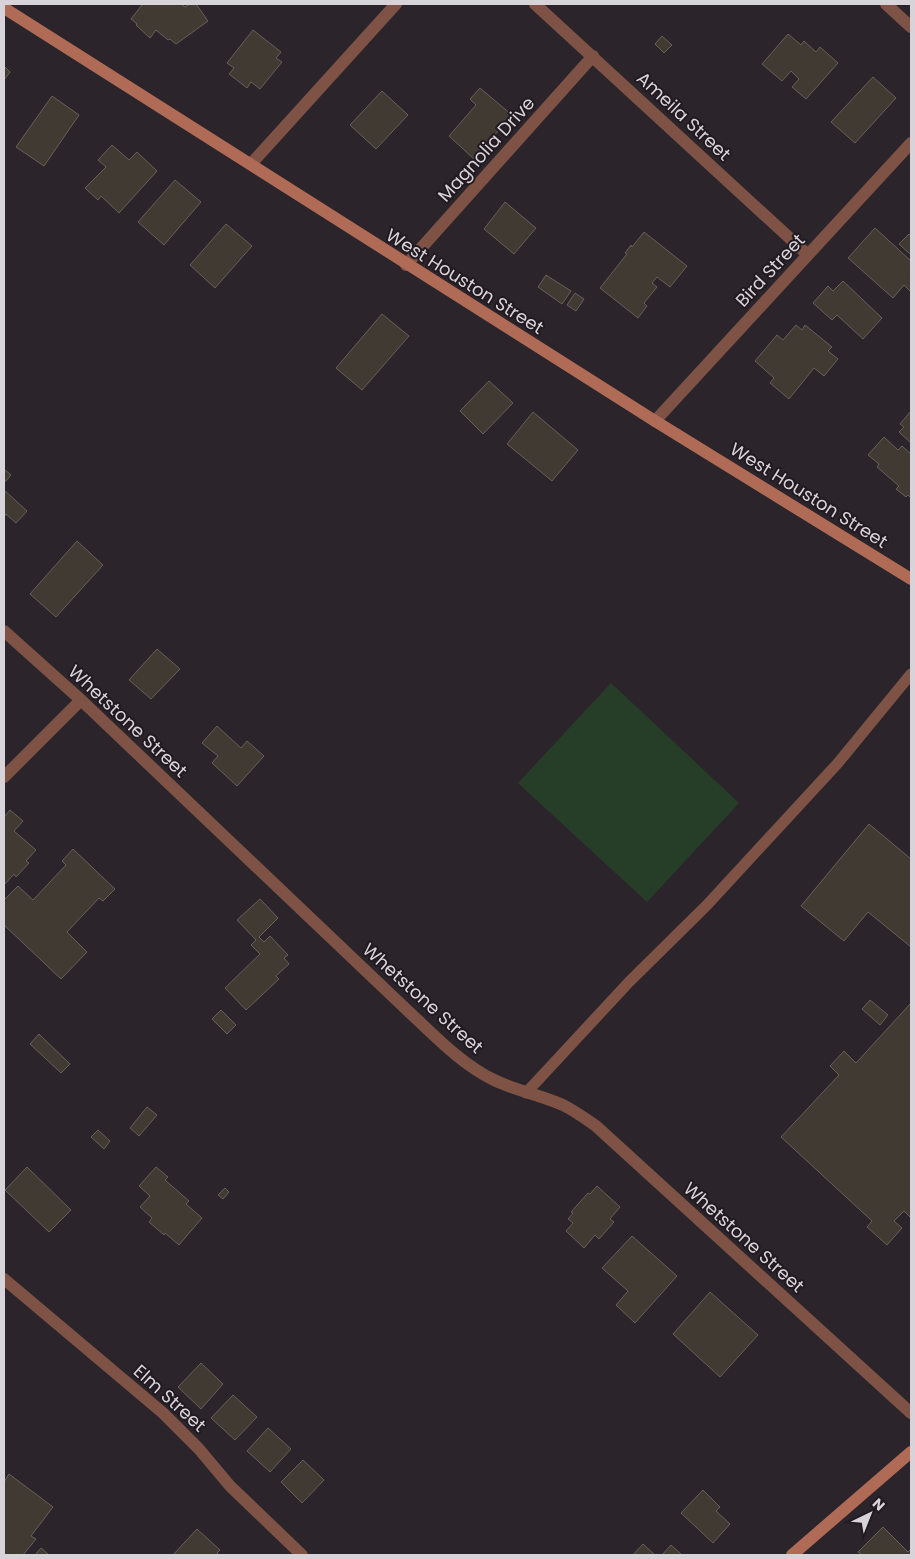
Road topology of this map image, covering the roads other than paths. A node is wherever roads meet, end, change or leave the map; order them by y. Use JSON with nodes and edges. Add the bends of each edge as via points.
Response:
{"nodes":[{"id":1,"x":396,"y":4,"type":"edge"},
{"id":2,"x":535,"y":4,"type":"edge"},
{"id":3,"x":886,"y":4,"type":"edge"},
{"id":4,"x":4,"y":8,"type":"edge"},
{"id":5,"x":911,"y":27,"type":"edge"},
{"id":6,"x":593,"y":56,"type":"junction"},
{"id":7,"x":911,"y":143,"type":"edge"},
{"id":8,"x":251,"y":164,"type":"junction"},
{"id":9,"x":808,"y":255,"type":"junction"},
{"id":10,"x":406,"y":265,"type":"junction"},
{"id":11,"x":655,"y":421,"type":"junction"},
{"id":12,"x":911,"y":579,"type":"edge"},
{"id":13,"x":4,"y":631,"type":"edge"},
{"id":14,"x":911,"y":674,"type":"edge"},
{"id":15,"x":81,"y":700,"type":"junction"},
{"id":16,"x":4,"y":777,"type":"edge"},
{"id":17,"x":526,"y":1093,"type":"junction"},
{"id":18,"x":4,"y":1278,"type":"edge"},
{"id":19,"x":911,"y":1413,"type":"edge"},
{"id":20,"x":911,"y":1452,"type":"edge"},
{"id":21,"x":302,"y":1555,"type":"edge"},
{"id":22,"x":792,"y":1555,"type":"edge"}],
"edges":[{"from":1,"to":8,"type":"street"},
{"from":2,"to":6,"type":"street","name":"Ameila Street"},
{"from":3,"to":5,"type":"street"},
{"from":4,"to":8,"type":"main road","name":"West Houston Street"},
{"from":6,"to":9,"type":"street","name":"Ameila Street"},
{"from":6,"to":10,"type":"street","name":"Magnolia Drive"},
{"from":7,"to":9,"type":"street","name":"Bird Street"},
{"from":8,"to":10,"type":"main road","name":"West Houston Street"},
{"from":9,"to":11,"type":"street","name":"Bird Street"},
{"from":10,"to":11,"type":"main road","name":"West Houston Street"},
{"from":11,"to":12,"type":"main road","name":"West Houston Street"},
{"from":13,"to":15,"type":"street","name":"Whetstone Street"},
{"from":14,"to":17,"type":"lane","via":[[831,770],[707,905],[629,982]]},
{"from":15,"to":16,"type":"street"},
{"from":15,"to":17,"type":"street","name":"Whetstone Street","via":[[448,1047],[492,1079]]},
{"from":17,"to":19,"type":"street","name":"Whetstone Street","via":[[563,1105],[596,1126]]},
{"from":18,"to":21,"type":"street","name":"Elm Street","via":[[170,1418],[230,1486]]},
{"from":20,"to":22,"type":"main road"}]}
